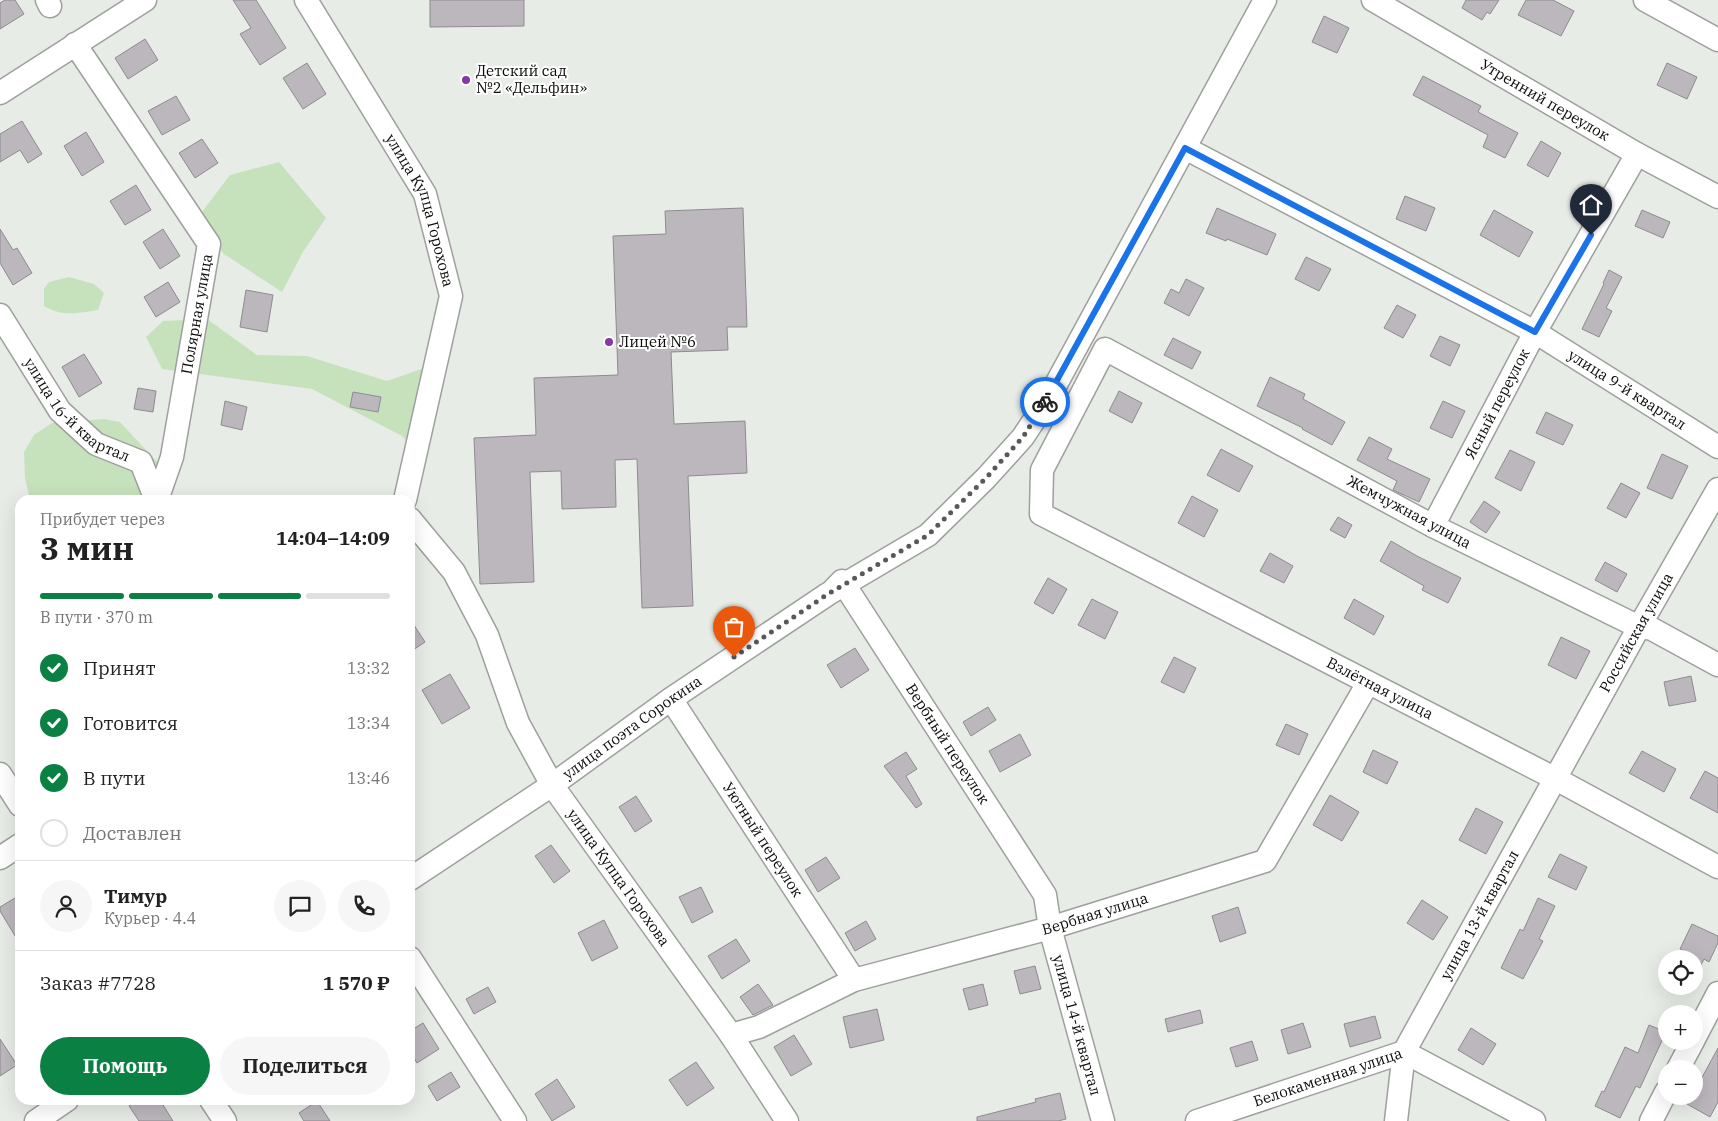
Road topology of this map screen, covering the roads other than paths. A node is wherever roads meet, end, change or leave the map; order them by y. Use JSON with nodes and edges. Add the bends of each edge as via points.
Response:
{"nodes":[{"id":1,"x":145,"y":0,"type":"edge"},
{"id":2,"x":306,"y":0,"type":"edge"},
{"id":3,"x":1265,"y":0,"type":"edge"},
{"id":4,"x":1373,"y":0,"type":"edge"},
{"id":5,"x":1645,"y":0,"type":"edge"},
{"id":6,"x":1718,"y":40,"type":"edge"},
{"id":7,"x":75,"y":44,"type":"junction"},
{"id":8,"x":0,"y":93,"type":"edge"},
{"id":9,"x":1185,"y":148,"type":"junction"},
{"id":10,"x":1637,"y":154,"type":"junction"},
{"id":11,"x":1718,"y":196,"type":"edge"},
{"id":12,"x":0,"y":315,"type":"edge"},
{"id":13,"x":1535,"y":332,"type":"junction"},
{"id":14,"x":1105,"y":349,"type":"joint"},
{"id":15,"x":1718,"y":447,"type":"edge"},
{"id":16,"x":1718,"y":489,"type":"edge"},
{"id":17,"x":155,"y":495,"type":"edge"},
{"id":18,"x":159,"y":495,"type":"edge"},
{"id":19,"x":406,"y":495,"type":"edge"},
{"id":20,"x":415,"y":525,"type":"edge"},
{"id":21,"x":1433,"y":526,"type":"junction"},
{"id":22,"x":828,"y":594,"type":"junction"},
{"id":23,"x":1639,"y":627,"type":"junction"},
{"id":24,"x":1718,"y":665,"type":"edge"},
{"id":25,"x":1368,"y":682,"type":"junction"},
{"id":26,"x":671,"y":699,"type":"junction"},
{"id":27,"x":0,"y":774,"type":"edge"},
{"id":28,"x":1556,"y":778,"type":"junction"},
{"id":29,"x":552,"y":785,"type":"junction"},
{"id":30,"x":15,"y":797,"type":"edge"},
{"id":31,"x":15,"y":848,"type":"edge"},
{"id":32,"x":0,"y":858,"type":"edge"},
{"id":33,"x":1718,"y":868,"type":"edge"},
{"id":34,"x":415,"y":876,"type":"edge"},
{"id":35,"x":1050,"y":928,"type":"junction"},
{"id":36,"x":415,"y":966,"type":"edge"},
{"id":37,"x":854,"y":980,"type":"junction"},
{"id":38,"x":1718,"y":993,"type":"edge"},
{"id":39,"x":1703,"y":1021,"type":"edge"},
{"id":40,"x":731,"y":1035,"type":"junction"},
{"id":41,"x":1404,"y":1052,"type":"junction"},
{"id":42,"x":60,"y":1105,"type":"edge"},
{"id":43,"x":214,"y":1105,"type":"edge"},
{"id":44,"x":1659,"y":1105,"type":"edge"},
{"id":45,"x":36,"y":1121,"type":"edge"},
{"id":46,"x":225,"y":1121,"type":"edge"},
{"id":47,"x":515,"y":1121,"type":"edge"},
{"id":48,"x":787,"y":1121,"type":"edge"},
{"id":49,"x":1103,"y":1121,"type":"edge"},
{"id":50,"x":1197,"y":1121,"type":"edge"},
{"id":51,"x":1396,"y":1121,"type":"edge"},
{"id":52,"x":1534,"y":1121,"type":"edge"},
{"id":53,"x":1651,"y":1121,"type":"edge"}],
"edges":[{"from":1,"to":7,"type":"street"},
{"from":2,"to":19,"type":"street","name":"улица Купца Горохова","via":[[424,194],[451,296]]},
{"from":3,"to":9,"type":"street","name":"улица поэта Сорокина"},
{"from":4,"to":10,"type":"street","name":"Утренний переулок"},
{"from":5,"to":6,"type":"street"},
{"from":7,"to":8,"type":"street"},
{"from":7,"to":18,"type":"street","name":"Полярная улица","via":[[209,244],[172,457]]},
{"from":9,"to":13,"type":"street","name":"улица 9-й квартал"},
{"from":9,"to":22,"type":"street","name":"улица поэта Сорокина","via":[[1048,398],[1023,437],[928,535]]},
{"from":10,"to":11,"type":"street","name":"Утренний переулок"},
{"from":10,"to":13,"type":"street","name":"Ясный переулок"},
{"from":12,"to":17,"type":"street","name":"улица 16-й квартал","via":[[60,411],[96,444],[141,462]]},
{"from":13,"to":15,"type":"street","name":"улица 9-й квартал"},
{"from":13,"to":21,"type":"street","name":"Ясный переулок"},
{"from":14,"to":21,"type":"street","name":"Жемчужная улица"},
{"from":14,"to":25,"type":"street","name":"Взлётная улица","via":[[1042,470],[1041,514]]},
{"from":16,"to":23,"type":"street","name":"Российская улица"},
{"from":20,"to":29,"type":"street","name":"улица Купца Горохова","via":[[454,572],[487,635],[518,723]]},
{"from":21,"to":23,"type":"street","name":"Жемчужная улица"},
{"from":22,"to":26,"type":"street","name":"улица поэта Сорокина"},
{"from":22,"to":35,"type":"street","name":"Вербный переулок","via":[[842,581],[1045,895]]},
{"from":23,"to":24,"type":"street","name":"Жемчужная улица","via":[[1652,629]]},
{"from":23,"to":28,"type":"street","name":"Российская улица"},
{"from":25,"to":28,"type":"street","name":"Взлётная улица"},
{"from":25,"to":35,"type":"street","name":"Вербная улица","via":[[1265,861]]},
{"from":26,"to":29,"type":"street","name":"улица поэта Сорокина"},
{"from":26,"to":37,"type":"street","name":"Уютный переулок"},
{"from":27,"to":30,"type":"street"},
{"from":28,"to":33,"type":"street","name":"Взлётная улица"},
{"from":28,"to":41,"type":"street","name":"улица 13-й квартал"},
{"from":29,"to":34,"type":"street","name":"улица поэта Сорокина"},
{"from":29,"to":40,"type":"street","name":"улица Купца Горохова"},
{"from":31,"to":32,"type":"street"},
{"from":35,"to":37,"type":"street","name":"Вербная улица"},
{"from":35,"to":49,"type":"street","name":"улица 14-й квартал"},
{"from":36,"to":47,"type":"street"},
{"from":37,"to":40,"type":"street","name":"Вербная улица","via":[[759,1027]]},
{"from":38,"to":39,"type":"street"},
{"from":40,"to":48,"type":"street","name":"улица Купца Горохова"},
{"from":41,"to":50,"type":"street","name":"Белокаменная улица"},
{"from":41,"to":51,"type":"street"},
{"from":41,"to":52,"type":"street","name":"Белокаменная улица"},
{"from":42,"to":45,"type":"street"},
{"from":43,"to":46,"type":"street"},
{"from":44,"to":53,"type":"street"}]}
